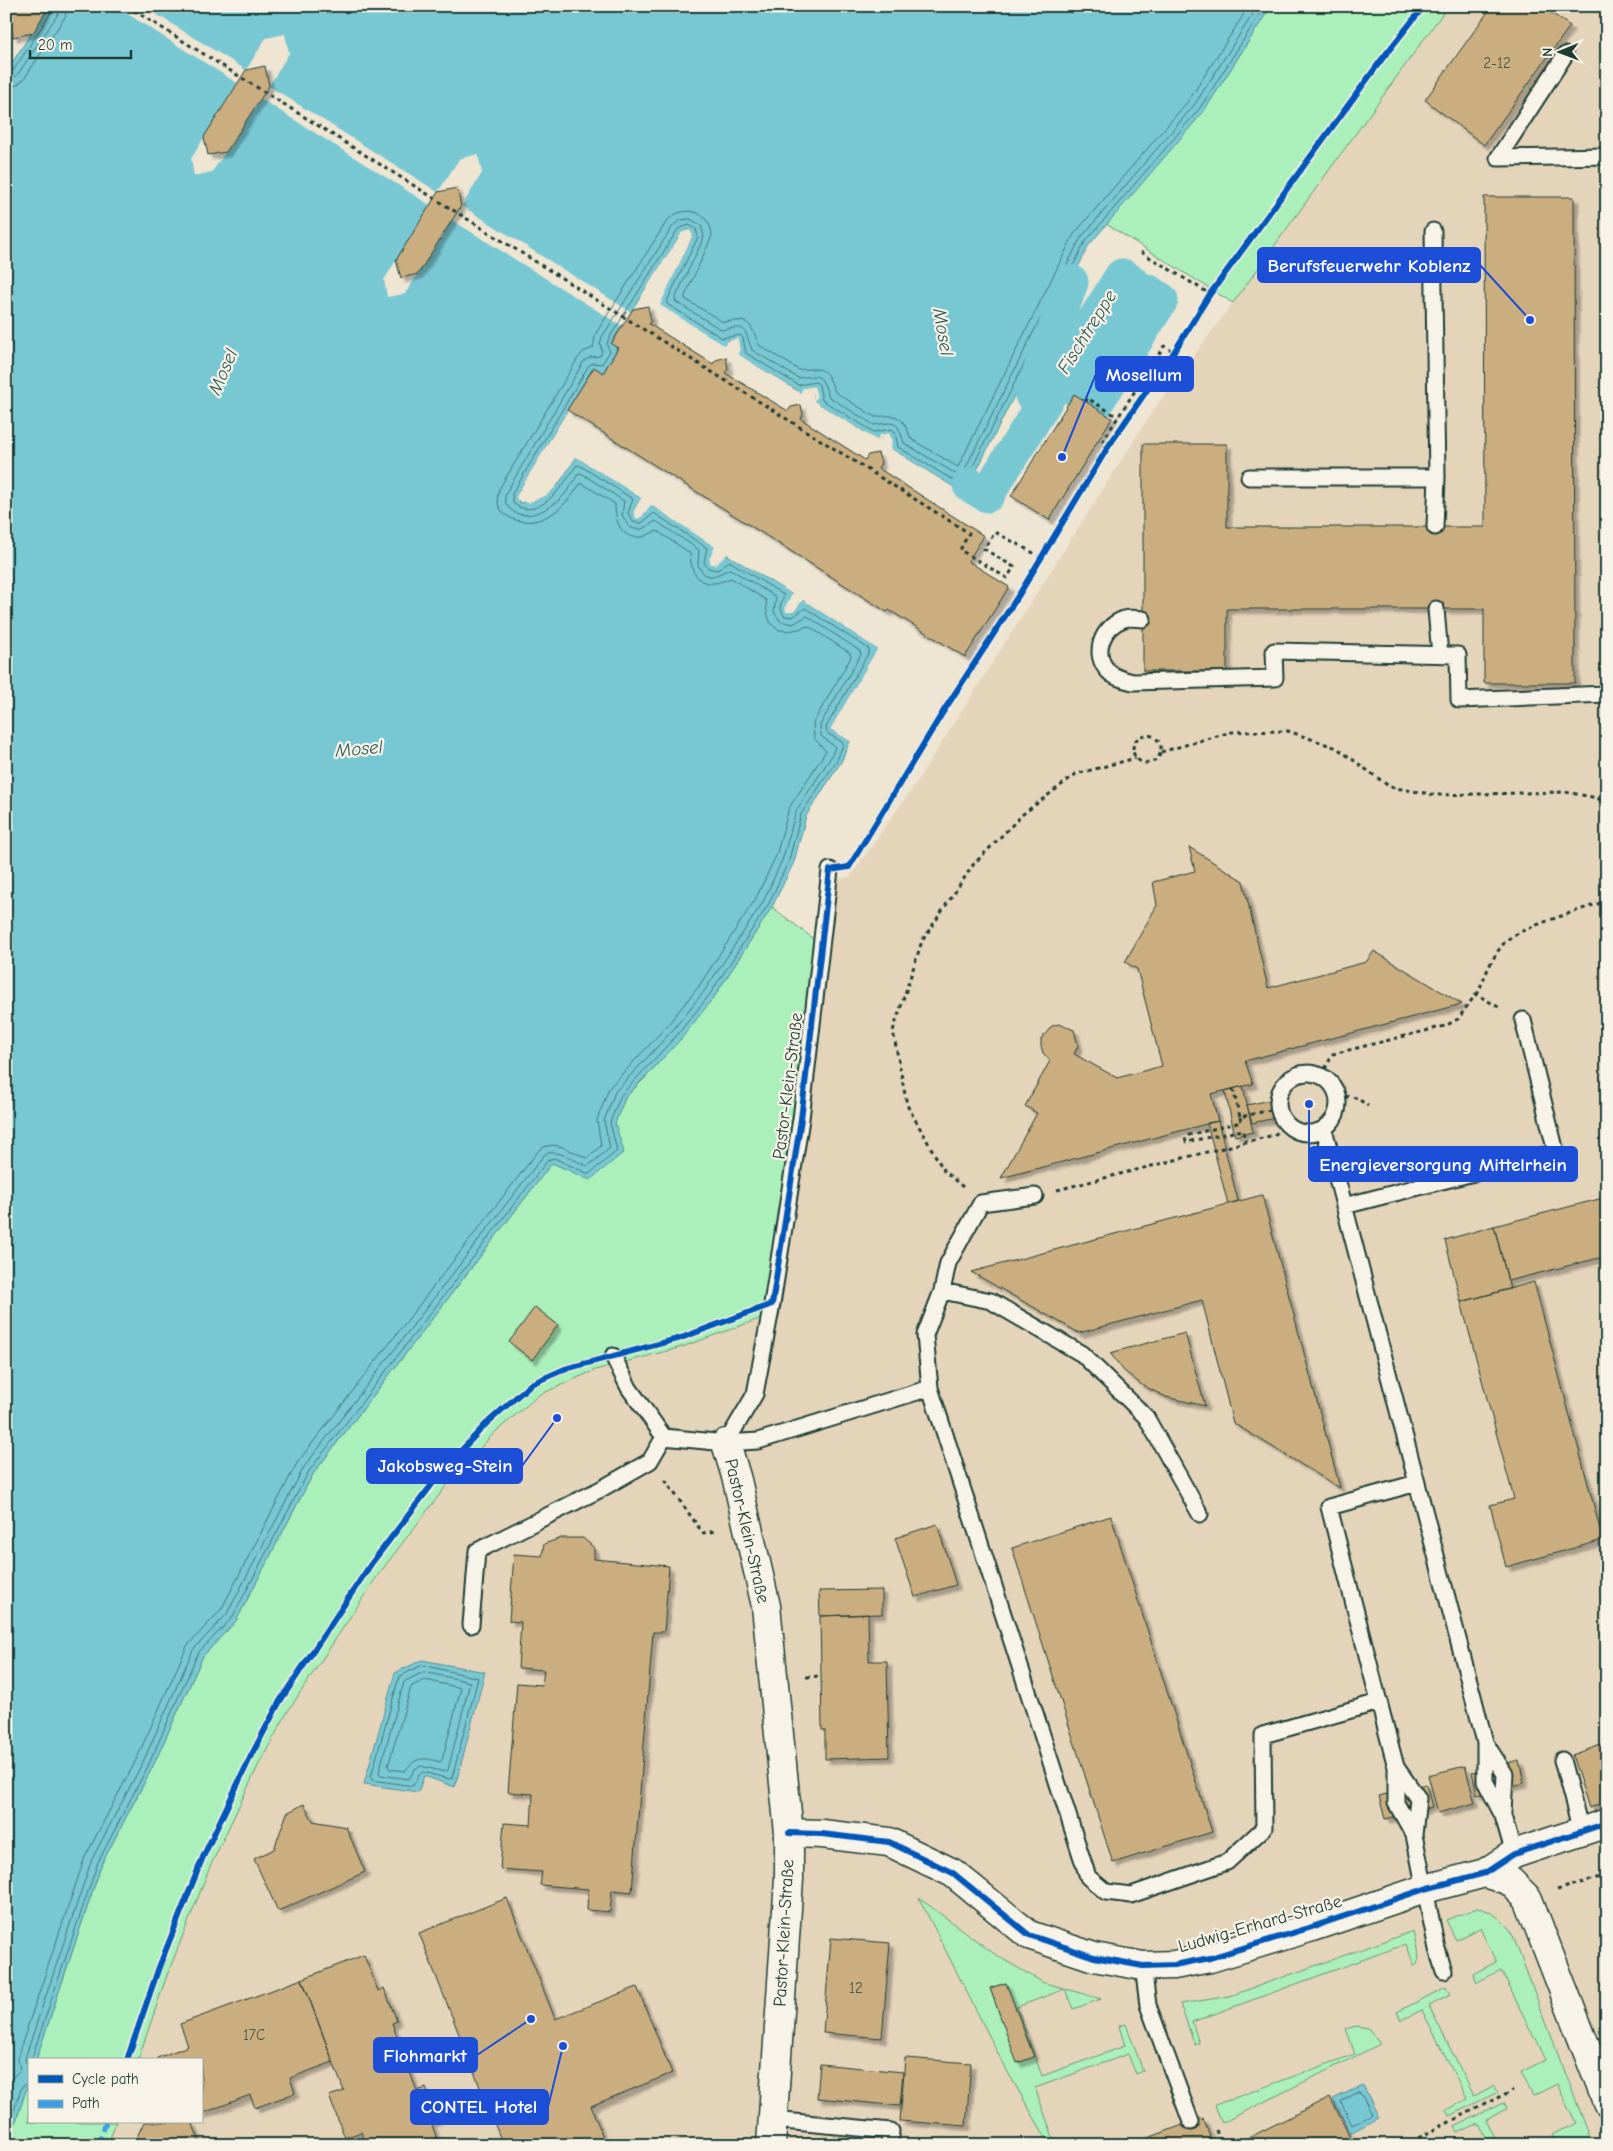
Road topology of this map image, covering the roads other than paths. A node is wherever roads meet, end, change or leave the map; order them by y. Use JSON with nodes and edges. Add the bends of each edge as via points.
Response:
{"nodes":[{"id":1,"x":1565,"y":55,"type":"dead end"},
{"id":2,"x":1607,"y":156,"type":"edge"},
{"id":3,"x":1433,"y":230,"type":"dead end"},
{"id":4,"x":1249,"y":477,"type":"dead end"},
{"id":5,"x":1437,"y":477,"type":"junction"},
{"id":6,"x":1435,"y":527,"type":"dead end"},
{"id":7,"x":1436,"y":609,"type":"dead end"},
{"id":8,"x":1143,"y":619,"type":"dead end"},
{"id":9,"x":1440,"y":655,"type":"junction"},
{"id":10,"x":1607,"y":694,"type":"edge"},
{"id":11,"x":830,"y":870,"type":"dead end"},
{"id":12,"x":1523,"y":1020,"type":"dead end"},
{"id":13,"x":1324,"y":1128,"type":"junction"},
{"id":14,"x":1035,"y":1196,"type":"road end"},
{"id":15,"x":1344,"y":1206,"type":"junction"},
{"id":16,"x":942,"y":1291,"type":"junction"},
{"id":17,"x":613,"y":1356,"type":"dead end"},
{"id":18,"x":930,"y":1388,"type":"junction"},
{"id":19,"x":664,"y":1437,"type":"junction"},
{"id":20,"x":726,"y":1443,"type":"junction"},
{"id":21,"x":1417,"y":1483,"type":"junction"},
{"id":22,"x":1200,"y":1514,"type":"dead end"},
{"id":23,"x":471,"y":1625,"type":"dead end"},
{"id":24,"x":1379,"y":1702,"type":"junction"},
{"id":25,"x":1562,"y":1760,"type":"dead end"},
{"id":26,"x":1396,"y":1767,"type":"junction"},
{"id":27,"x":1607,"y":1823,"type":"edge"},
{"id":28,"x":1581,"y":1832,"type":"junction"},
{"id":29,"x":789,"y":1833,"type":"junction"},
{"id":30,"x":1414,"y":1835,"type":"junction"},
{"id":31,"x":1514,"y":1854,"type":"junction"},
{"id":32,"x":1485,"y":1873,"type":"junction"},
{"id":33,"x":1425,"y":1889,"type":"junction"},
{"id":34,"x":1143,"y":1966,"type":"junction"},
{"id":35,"x":1444,"y":1971,"type":"dead end"},
{"id":36,"x":1607,"y":2102,"type":"edge"},
{"id":37,"x":1191,"y":2122,"type":"dead end"},
{"id":38,"x":772,"y":2133,"type":"edge"},
{"id":39,"x":889,"y":2145,"type":"edge"}],
"edges":[{"from":1,"to":2,"type":"lane","via":[[1498,158]]},
{"from":3,"to":5,"type":"lane"},
{"from":4,"to":5,"type":"lane"},
{"from":5,"to":6,"type":"lane"},
{"from":7,"to":9,"type":"lane"},
{"from":8,"to":9,"type":"lane","via":[[1126,618],[1103,634],[1099,648],[1101,661],[1109,673],[1122,680],[1275,678],[1274,652]]},
{"from":9,"to":10,"type":"lane","via":[[1458,656],[1459,700]]},
{"from":11,"to":20,"type":"lane","name":"Pastor-Klein-Straße","via":[[801,1119],[770,1313],[754,1394]]},
{"from":12,"to":15,"type":"lane","via":[[1556,1152]]},
{"from":13,"to":13,"type":"lane","via":[[1336,1114],[1338,1104],[1333,1086],[1320,1076],[1306,1073],[1288,1080],[1279,1098],[1279,1108],[1288,1125],[1305,1133]]},
{"from":13,"to":15,"type":"lane"},
{"from":14,"to":16,"type":"lane","via":[[981,1203],[948,1263]]},
{"from":15,"to":21,"type":"lane"},
{"from":16,"to":18,"type":"lane","via":[[925,1335]]},
{"from":16,"to":22,"type":"lane","via":[[991,1301],[1082,1354],[1146,1417]]},
{"from":17,"to":19,"type":"lane","via":[[629,1388]]},
{"from":18,"to":20,"type":"lane","via":[[758,1441]]},
{"from":18,"to":24,"type":"lane","via":[[1088,1877],[1106,1892],[1131,1896],[1227,1862],[1264,1828],[1263,1735]]},
{"from":19,"to":20,"type":"lane"},
{"from":19,"to":23,"type":"lane","via":[[650,1461],[601,1490],[477,1551]]},
{"from":20,"to":29,"type":"street","name":"Pastor-Klein-Straße","via":[[738,1480],[766,1606]]},
{"from":21,"to":24,"type":"lane","via":[[1329,1507]]},
{"from":21,"to":31,"type":"lane","via":[[1485,1742],[1505,1774],[1503,1816]]},
{"from":24,"to":26,"type":"lane"},
{"from":25,"to":28,"type":"lane"},
{"from":26,"to":30,"type":"lane","via":[[1396,1803]]},
{"from":26,"to":30,"type":"lane","via":[[1418,1798]]},
{"from":27,"to":28,"type":"street","name":"Ludwig-Erhard-Straße"},
{"from":28,"to":31,"type":"street","name":"Ludwig-Erhard-Straße"},
{"from":29,"to":34,"type":"street","name":"Ludwig-Erhard-Straße","via":[[889,1842],[953,1873],[1029,1935],[1094,1957]]},
{"from":29,"to":38,"type":"street","name":"Pastor-Klein-Straße","via":[[789,1879]]},
{"from":30,"to":33,"type":"lane"},
{"from":31,"to":32,"type":"street","name":"Ludwig-Erhard-Straße"},
{"from":32,"to":33,"type":"street","name":"Ludwig-Erhard-Straße"},
{"from":32,"to":36,"type":"street","via":[[1510,1881],[1528,1899]]},
{"from":33,"to":34,"type":"street","name":"Ludwig-Erhard-Straße","via":[[1210,1958],[1174,1965]]},
{"from":33,"to":35,"type":"lane","via":[[1436,1949]]},
{"from":34,"to":37,"type":"lane","via":[[1148,2005]]},
{"from":38,"to":39,"type":"lane","via":[[891,2131]]}]}
